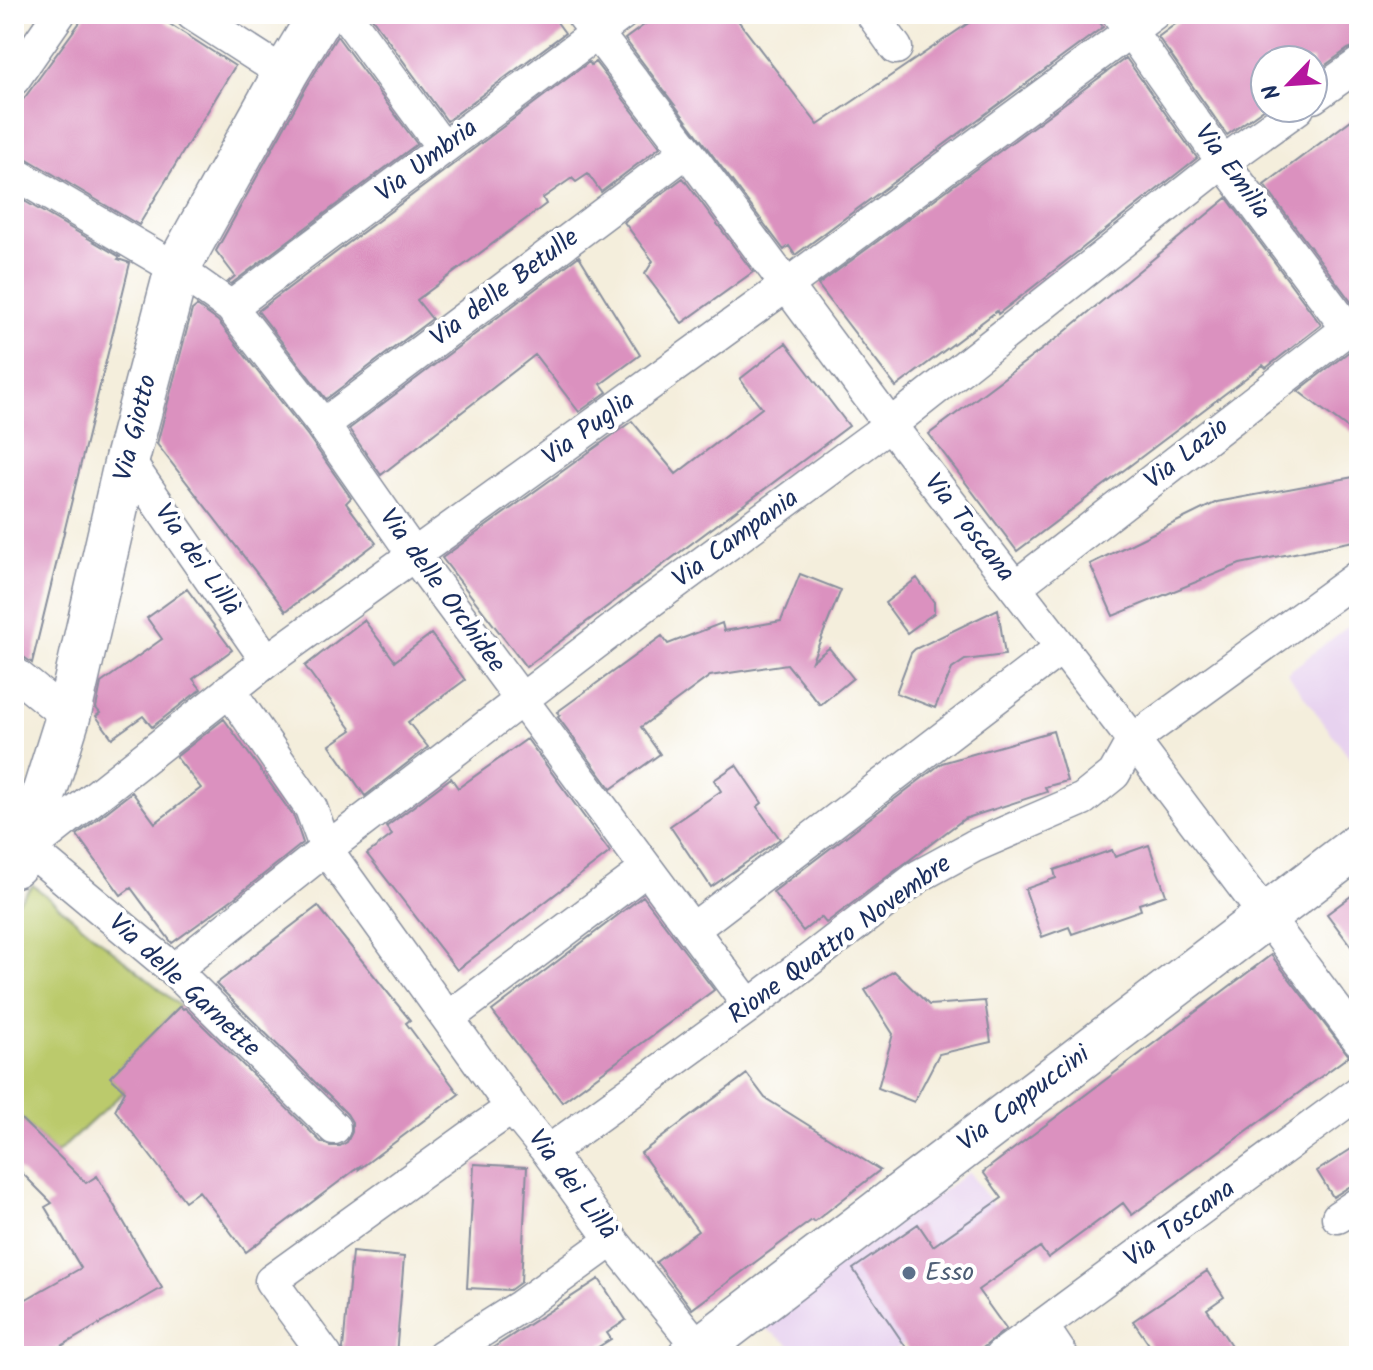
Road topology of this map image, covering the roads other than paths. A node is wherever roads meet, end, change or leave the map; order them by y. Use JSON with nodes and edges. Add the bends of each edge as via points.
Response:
{"nodes":[{"id":1,"x":59,"y":14,"type":"edge"},
{"id":2,"x":192,"y":14,"type":"edge"},
{"id":3,"x":321,"y":14,"type":"edge"},
{"id":4,"x":345,"y":14,"type":"edge"},
{"id":5,"x":622,"y":14,"type":"edge"},
{"id":6,"x":872,"y":14,"type":"edge"},
{"id":7,"x":1134,"y":20,"type":"edge"},
{"id":8,"x":589,"y":24,"type":"edge"},
{"id":9,"x":896,"y":48,"type":"dead end"},
{"id":10,"x":1359,"y":64,"type":"edge"},
{"id":11,"x":285,"y":74,"type":"junction"},
{"id":12,"x":14,"y":79,"type":"edge"},
{"id":13,"x":1329,"y":86,"type":"edge"},
{"id":14,"x":1276,"y":124,"type":"edge"},
{"id":15,"x":443,"y":148,"type":"junction"},
{"id":16,"x":687,"y":151,"type":"junction"},
{"id":17,"x":1223,"y":162,"type":"junction"},
{"id":18,"x":14,"y":173,"type":"edge"},
{"id":19,"x":177,"y":269,"type":"junction"},
{"id":20,"x":787,"y":285,"type":"junction"},
{"id":21,"x":231,"y":307,"type":"junction"},
{"id":22,"x":1354,"y":324,"type":"edge"},
{"id":23,"x":323,"y":425,"type":"junction"},
{"id":24,"x":890,"y":425,"type":"junction"},
{"id":25,"x":127,"y":459,"type":"junction"},
{"id":26,"x":414,"y":555,"type":"junction"},
{"id":27,"x":1359,"y":576,"type":"edge"},
{"id":28,"x":1015,"y":587,"type":"junction"},
{"id":29,"x":1061,"y":648,"type":"junction"},
{"id":30,"x":267,"y":661,"type":"junction"},
{"id":31,"x":14,"y":673,"type":"edge"},
{"id":32,"x":229,"y":690,"type":"junction"},
{"id":33,"x":521,"y":700,"type":"junction"},
{"id":34,"x":68,"y":717,"type":"junction"},
{"id":35,"x":1133,"y":740,"type":"junction"},
{"id":36,"x":1359,"y":845,"type":"edge"},
{"id":37,"x":326,"y":849,"type":"junction"},
{"id":38,"x":22,"y":857,"type":"edge"},
{"id":39,"x":647,"y":869,"type":"junction"},
{"id":40,"x":1265,"y":915,"type":"junction"},
{"id":41,"x":693,"y":929,"type":"junction"},
{"id":42,"x":174,"y":970,"type":"junction"},
{"id":43,"x":749,"y":1006,"type":"junction"},
{"id":44,"x":448,"y":1018,"type":"junction"},
{"id":45,"x":1359,"y":1040,"type":"edge"},
{"id":46,"x":1359,"y":1092,"type":"edge"},
{"id":47,"x":512,"y":1108,"type":"junction"},
{"id":48,"x":1359,"y":1121,"type":"edge"},
{"id":49,"x":334,"y":1128,"type":"dead end"},
{"id":50,"x":548,"y":1152,"type":"junction"},
{"id":51,"x":1301,"y":1160,"type":"dead end"},
{"id":52,"x":612,"y":1240,"type":"junction"},
{"id":53,"x":1042,"y":1326,"type":"junction"},
{"id":54,"x":695,"y":1353,"type":"edge"},
{"id":55,"x":326,"y":1356,"type":"edge"},
{"id":56,"x":442,"y":1356,"type":"edge"},
{"id":57,"x":1001,"y":1356,"type":"edge"},
{"id":58,"x":1062,"y":1356,"type":"edge"}],
"edges":[{"from":1,"to":12,"type":"street"},
{"from":2,"to":11,"type":"street"},
{"from":3,"to":11,"type":"street","name":"Via Giotto"},
{"from":4,"to":15,"type":"street"},
{"from":5,"to":8,"type":"street","name":"Via Umbria"},
{"from":6,"to":9,"type":"street"},
{"from":7,"to":17,"type":"street","name":"Via Emilia"},
{"from":7,"to":20,"type":"street","name":"Via Puglia"},
{"from":8,"to":15,"type":"street","name":"Via Umbria"},
{"from":8,"to":16,"type":"street","name":"Via Toscana"},
{"from":10,"to":13,"type":"street"},
{"from":11,"to":19,"type":"street","name":"Via Giotto"},
{"from":14,"to":17,"type":"street","name":"Via Campania"},
{"from":15,"to":21,"type":"street","name":"Via Umbria"},
{"from":16,"to":20,"type":"street","name":"Via Toscana"},
{"from":16,"to":23,"type":"street","name":"Via delle Betulle"},
{"from":17,"to":22,"type":"street","name":"Via Emilia"},
{"from":17,"to":24,"type":"street","name":"Via Campania"},
{"from":18,"to":19,"type":"street","name":"Via delle Orchidee"},
{"from":19,"to":21,"type":"street","name":"Via delle Orchidee"},
{"from":19,"to":25,"type":"street","name":"Via Giotto"},
{"from":20,"to":24,"type":"street","name":"Via Toscana"},
{"from":20,"to":26,"type":"street","name":"Via Puglia"},
{"from":21,"to":23,"type":"street","name":"Via delle Orchidee"},
{"from":22,"to":28,"type":"street","name":"Via Lazio"},
{"from":23,"to":26,"type":"street","name":"Via delle Orchidee"},
{"from":24,"to":28,"type":"street","name":"Via Toscana"},
{"from":24,"to":33,"type":"street","name":"Via Campania"},
{"from":25,"to":30,"type":"street","name":"Via dei Lillà"},
{"from":25,"to":34,"type":"street","name":"Via Giotto"},
{"from":26,"to":30,"type":"street","name":"Via Puglia"},
{"from":26,"to":33,"type":"street","name":"Via delle Orchidee"},
{"from":27,"to":35,"type":"street"},
{"from":28,"to":29,"type":"street","name":"Via Toscana"},
{"from":29,"to":35,"type":"street","name":"Via Toscana"},
{"from":29,"to":41,"type":"street"},
{"from":30,"to":32,"type":"street","name":"Via Puglia"},
{"from":31,"to":34,"type":"street"},
{"from":32,"to":37,"type":"street","name":"Via dei Lillà","via":[[311,808]]},
{"from":32,"to":38,"type":"street","name":"Via Puglia"},
{"from":33,"to":37,"type":"street","name":"Via Campania"},
{"from":33,"to":39,"type":"street","name":"Via delle Orchidee"},
{"from":34,"to":38,"type":"street","name":"Via Giotto"},
{"from":35,"to":40,"type":"street","name":"Via Toscana"},
{"from":35,"to":43,"type":"street","name":"Rione Quattro Novembre","via":[[1114,774],[1083,799],[919,876]]},
{"from":36,"to":40,"type":"street","name":"Via Cappuccini"},
{"from":37,"to":42,"type":"street","name":"Via Campania"},
{"from":37,"to":44,"type":"street","name":"Via dei Lillà"},
{"from":38,"to":42,"type":"street","name":"Via delle Garnette"},
{"from":39,"to":41,"type":"street","name":"Via delle Orchidee"},
{"from":39,"to":44,"type":"street"},
{"from":40,"to":45,"type":"street","name":"Via Toscana"},
{"from":40,"to":54,"type":"street","name":"Via Cappuccini"},
{"from":41,"to":43,"type":"street","name":"Via delle Orchidee"},
{"from":42,"to":49,"type":"street","name":"Via delle Garnette"},
{"from":43,"to":50,"type":"street","name":"Rione Quattro Novembre"},
{"from":44,"to":47,"type":"street","name":"Via dei Lillà"},
{"from":46,"to":53,"type":"street","name":"Via Toscana"},
{"from":47,"to":50,"type":"street","name":"Via dei Lillà"},
{"from":47,"to":55,"type":"street","via":[[271,1281]]},
{"from":48,"to":51,"type":"street"},
{"from":50,"to":52,"type":"street","name":"Via dei Lillà"},
{"from":52,"to":54,"type":"street","name":"Via dei Lillà"},
{"from":52,"to":56,"type":"street"},
{"from":53,"to":57,"type":"street","name":"Via Toscana"},
{"from":53,"to":58,"type":"street"}]}
